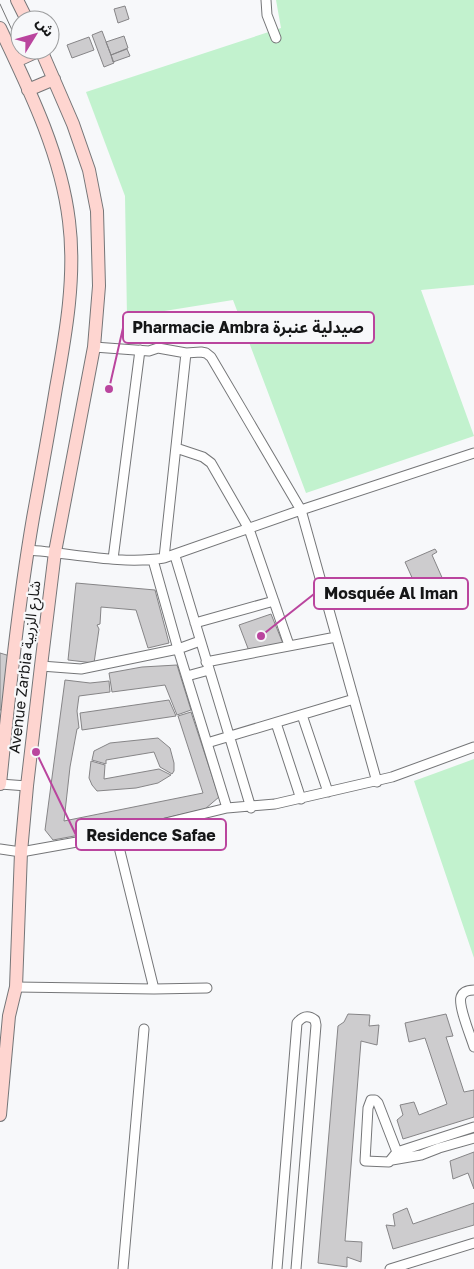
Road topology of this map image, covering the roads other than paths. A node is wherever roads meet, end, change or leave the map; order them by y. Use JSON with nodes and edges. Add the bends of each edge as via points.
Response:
{"nodes":[{"id":1,"x":266,"y":0,"type":"edge"},
{"id":2,"x":0,"y":28,"type":"edge"},
{"id":3,"x":276,"y":38,"type":"dead end"},
{"id":4,"x":45,"y":60,"type":"edge"},
{"id":5,"x":16,"y":61,"type":"joint"},
{"id":6,"x":54,"y":79,"type":"junction"},
{"id":7,"x":28,"y":90,"type":"junction"},
{"id":8,"x":94,"y":346,"type":"junction"},
{"id":9,"x":140,"y":350,"type":"junction"},
{"id":10,"x":186,"y":353,"type":"junction"},
{"id":11,"x":176,"y":448,"type":"junction"},
{"id":12,"x":474,"y":453,"type":"edge"},
{"id":13,"x":301,"y":510,"type":"junction"},
{"id":14,"x":249,"y":528,"type":"junction"},
{"id":15,"x":28,"y":550,"type":"junction"},
{"id":16,"x":55,"y":552,"type":"junction"},
{"id":17,"x":175,"y":556,"type":"junction"},
{"id":18,"x":164,"y":558,"type":"junction"},
{"id":19,"x":113,"y":559,"type":"junction"},
{"id":20,"x":153,"y":560,"type":"junction"},
{"id":21,"x":274,"y":600,"type":"junction"},
{"id":22,"x":195,"y":623,"type":"junction"},
{"id":23,"x":336,"y":637,"type":"junction"},
{"id":24,"x":200,"y":641,"type":"junction"},
{"id":25,"x":289,"y":645,"type":"junction"},
{"id":26,"x":178,"y":649,"type":"junction"},
{"id":27,"x":41,"y":666,"type":"junction"},
{"id":28,"x":208,"y":666,"type":"junction"},
{"id":29,"x":188,"y":676,"type":"junction"},
{"id":30,"x":354,"y":699,"type":"junction"},
{"id":31,"x":302,"y":714,"type":"junction"},
{"id":32,"x":276,"y":723,"type":"junction"},
{"id":33,"x":230,"y":737,"type":"junction"},
{"id":34,"x":207,"y":743,"type":"junction"},
{"id":35,"x":474,"y":748,"type":"edge"},
{"id":36,"x":378,"y":782,"type":"junction"},
{"id":37,"x":0,"y":784,"type":"edge"},
{"id":38,"x":27,"y":786,"type":"junction"},
{"id":39,"x":328,"y":792,"type":"junction"},
{"id":40,"x":300,"y":799,"type":"junction"},
{"id":41,"x":226,"y":808,"type":"junction"},
{"id":42,"x":251,"y":808,"type":"junction"},
{"id":43,"x":116,"y":835,"type":"junction"},
{"id":44,"x":0,"y":849,"type":"edge"},
{"id":45,"x":22,"y":852,"type":"junction"},
{"id":46,"x":16,"y":987,"type":"junction"},
{"id":47,"x":207,"y":988,"type":"dead end"},
{"id":48,"x":154,"y":989,"type":"junction"},
{"id":49,"x":474,"y":990,"type":"edge"},
{"id":50,"x":4,"y":1016,"type":"edge"},
{"id":51,"x":144,"y":1029,"type":"dead end"},
{"id":52,"x":474,"y":1047,"type":"edge"},
{"id":53,"x":0,"y":1114,"type":"edge"},
{"id":54,"x":474,"y":1127,"type":"edge"},
{"id":55,"x":474,"y":1138,"type":"edge"},
{"id":56,"x":397,"y":1152,"type":"junction"},
{"id":57,"x":392,"y":1160,"type":"junction"},
{"id":58,"x":474,"y":1243,"type":"edge"},
{"id":59,"x":123,"y":1269,"type":"edge"},
{"id":60,"x":277,"y":1269,"type":"edge"},
{"id":61,"x":296,"y":1269,"type":"edge"},
{"id":62,"x":390,"y":1269,"type":"edge"}],
"edges":[{"from":1,"to":3,"type":"street","via":[[267,14]]},
{"from":2,"to":5,"type":"main road","name":"Avenue Zarbia شارع الزربية"},
{"from":4,"to":6,"type":"main road","name":"Avenue Zarbia شارع الزربية"},
{"from":5,"to":7,"type":"main road","name":"Avenue Zarbia شارع الزربية"},
{"from":6,"to":7,"type":"main road"},
{"from":6,"to":8,"type":"main road","name":"Avenue Zarbia شارع الزربية","via":[[80,143],[94,192],[99,236],[99,286]]},
{"from":7,"to":15,"type":"main road","name":"Avenue Zarbia شارع الزربية","via":[[56,159],[71,248],[65,338]]},
{"from":8,"to":9,"type":"street"},
{"from":8,"to":16,"type":"main road","name":"Avenue Zarbia شارع الزربية"},
{"from":9,"to":10,"type":"street","via":[[158,348]]},
{"from":9,"to":19,"type":"street"},
{"from":10,"to":11,"type":"street"},
{"from":10,"to":13,"type":"street","via":[[201,352],[211,357]]},
{"from":11,"to":14,"type":"street","via":[[211,462]]},
{"from":11,"to":18,"type":"street"},
{"from":12,"to":13,"type":"street"},
{"from":13,"to":14,"type":"street"},
{"from":13,"to":23,"type":"street"},
{"from":14,"to":17,"type":"street"},
{"from":14,"to":21,"type":"street"},
{"from":15,"to":16,"type":"street"},
{"from":15,"to":37,"type":"main road","name":"Avenue Zarbia شارع الزربية"},
{"from":16,"to":19,"type":"street"},
{"from":16,"to":27,"type":"main road","name":"Avenue Zarbia شارع الزربية"},
{"from":17,"to":18,"type":"street"},
{"from":17,"to":22,"type":"street"},
{"from":18,"to":20,"type":"street"},
{"from":19,"to":20,"type":"street"},
{"from":20,"to":26,"type":"street"},
{"from":21,"to":22,"type":"street"},
{"from":21,"to":25,"type":"street"},
{"from":22,"to":24,"type":"street"},
{"from":23,"to":25,"type":"street"},
{"from":23,"to":30,"type":"street"},
{"from":24,"to":26,"type":"street"},
{"from":24,"to":28,"type":"street"},
{"from":25,"to":28,"type":"street"},
{"from":26,"to":27,"type":"street","via":[[81,669]]},
{"from":26,"to":29,"type":"street"},
{"from":27,"to":38,"type":"main road","name":"Avenue Zarbia شارع الزربية"},
{"from":28,"to":29,"type":"street"},
{"from":28,"to":33,"type":"street"},
{"from":29,"to":34,"type":"street"},
{"from":30,"to":31,"type":"street"},
{"from":30,"to":36,"type":"street"},
{"from":31,"to":32,"type":"street"},
{"from":31,"to":39,"type":"street"},
{"from":32,"to":33,"type":"street"},
{"from":32,"to":40,"type":"street"},
{"from":33,"to":34,"type":"street"},
{"from":33,"to":42,"type":"street"},
{"from":34,"to":41,"type":"street"},
{"from":35,"to":36,"type":"street"},
{"from":36,"to":39,"type":"street"},
{"from":37,"to":38,"type":"street"},
{"from":38,"to":45,"type":"main road","name":"Avenue Zarbia شارع الزربية"},
{"from":39,"to":40,"type":"street"},
{"from":40,"to":42,"type":"street"},
{"from":41,"to":42,"type":"street"},
{"from":41,"to":43,"type":"street"},
{"from":43,"to":45,"type":"street"},
{"from":43,"to":48,"type":"street"},
{"from":44,"to":45,"type":"street"},
{"from":45,"to":46,"type":"main road","name":"Avenue Zarbia شارع الزربية"},
{"from":46,"to":48,"type":"street"},
{"from":46,"to":50,"type":"main road","name":"Avenue Zarbia شارع الزربية"},
{"from":47,"to":48,"type":"street"},
{"from":49,"to":52,"type":"street","via":[[468,990],[460,1001]]},
{"from":50,"to":53,"type":"main road","name":"Avenue Zarbia شارع الزربية"},
{"from":51,"to":59,"type":"street"},
{"from":54,"to":56,"type":"street"},
{"from":55,"to":57,"type":"street","via":[[421,1156]]},
{"from":56,"to":57,"type":"street"},
{"from":56,"to":57,"type":"street","via":[[378,1103],[371,1100],[365,1161],[384,1163]]},
{"from":58,"to":62,"type":"street"},
{"from":60,"to":61,"type":"street","via":[[297,1023],[306,1016],[315,1020],[316,1025]]}]}
